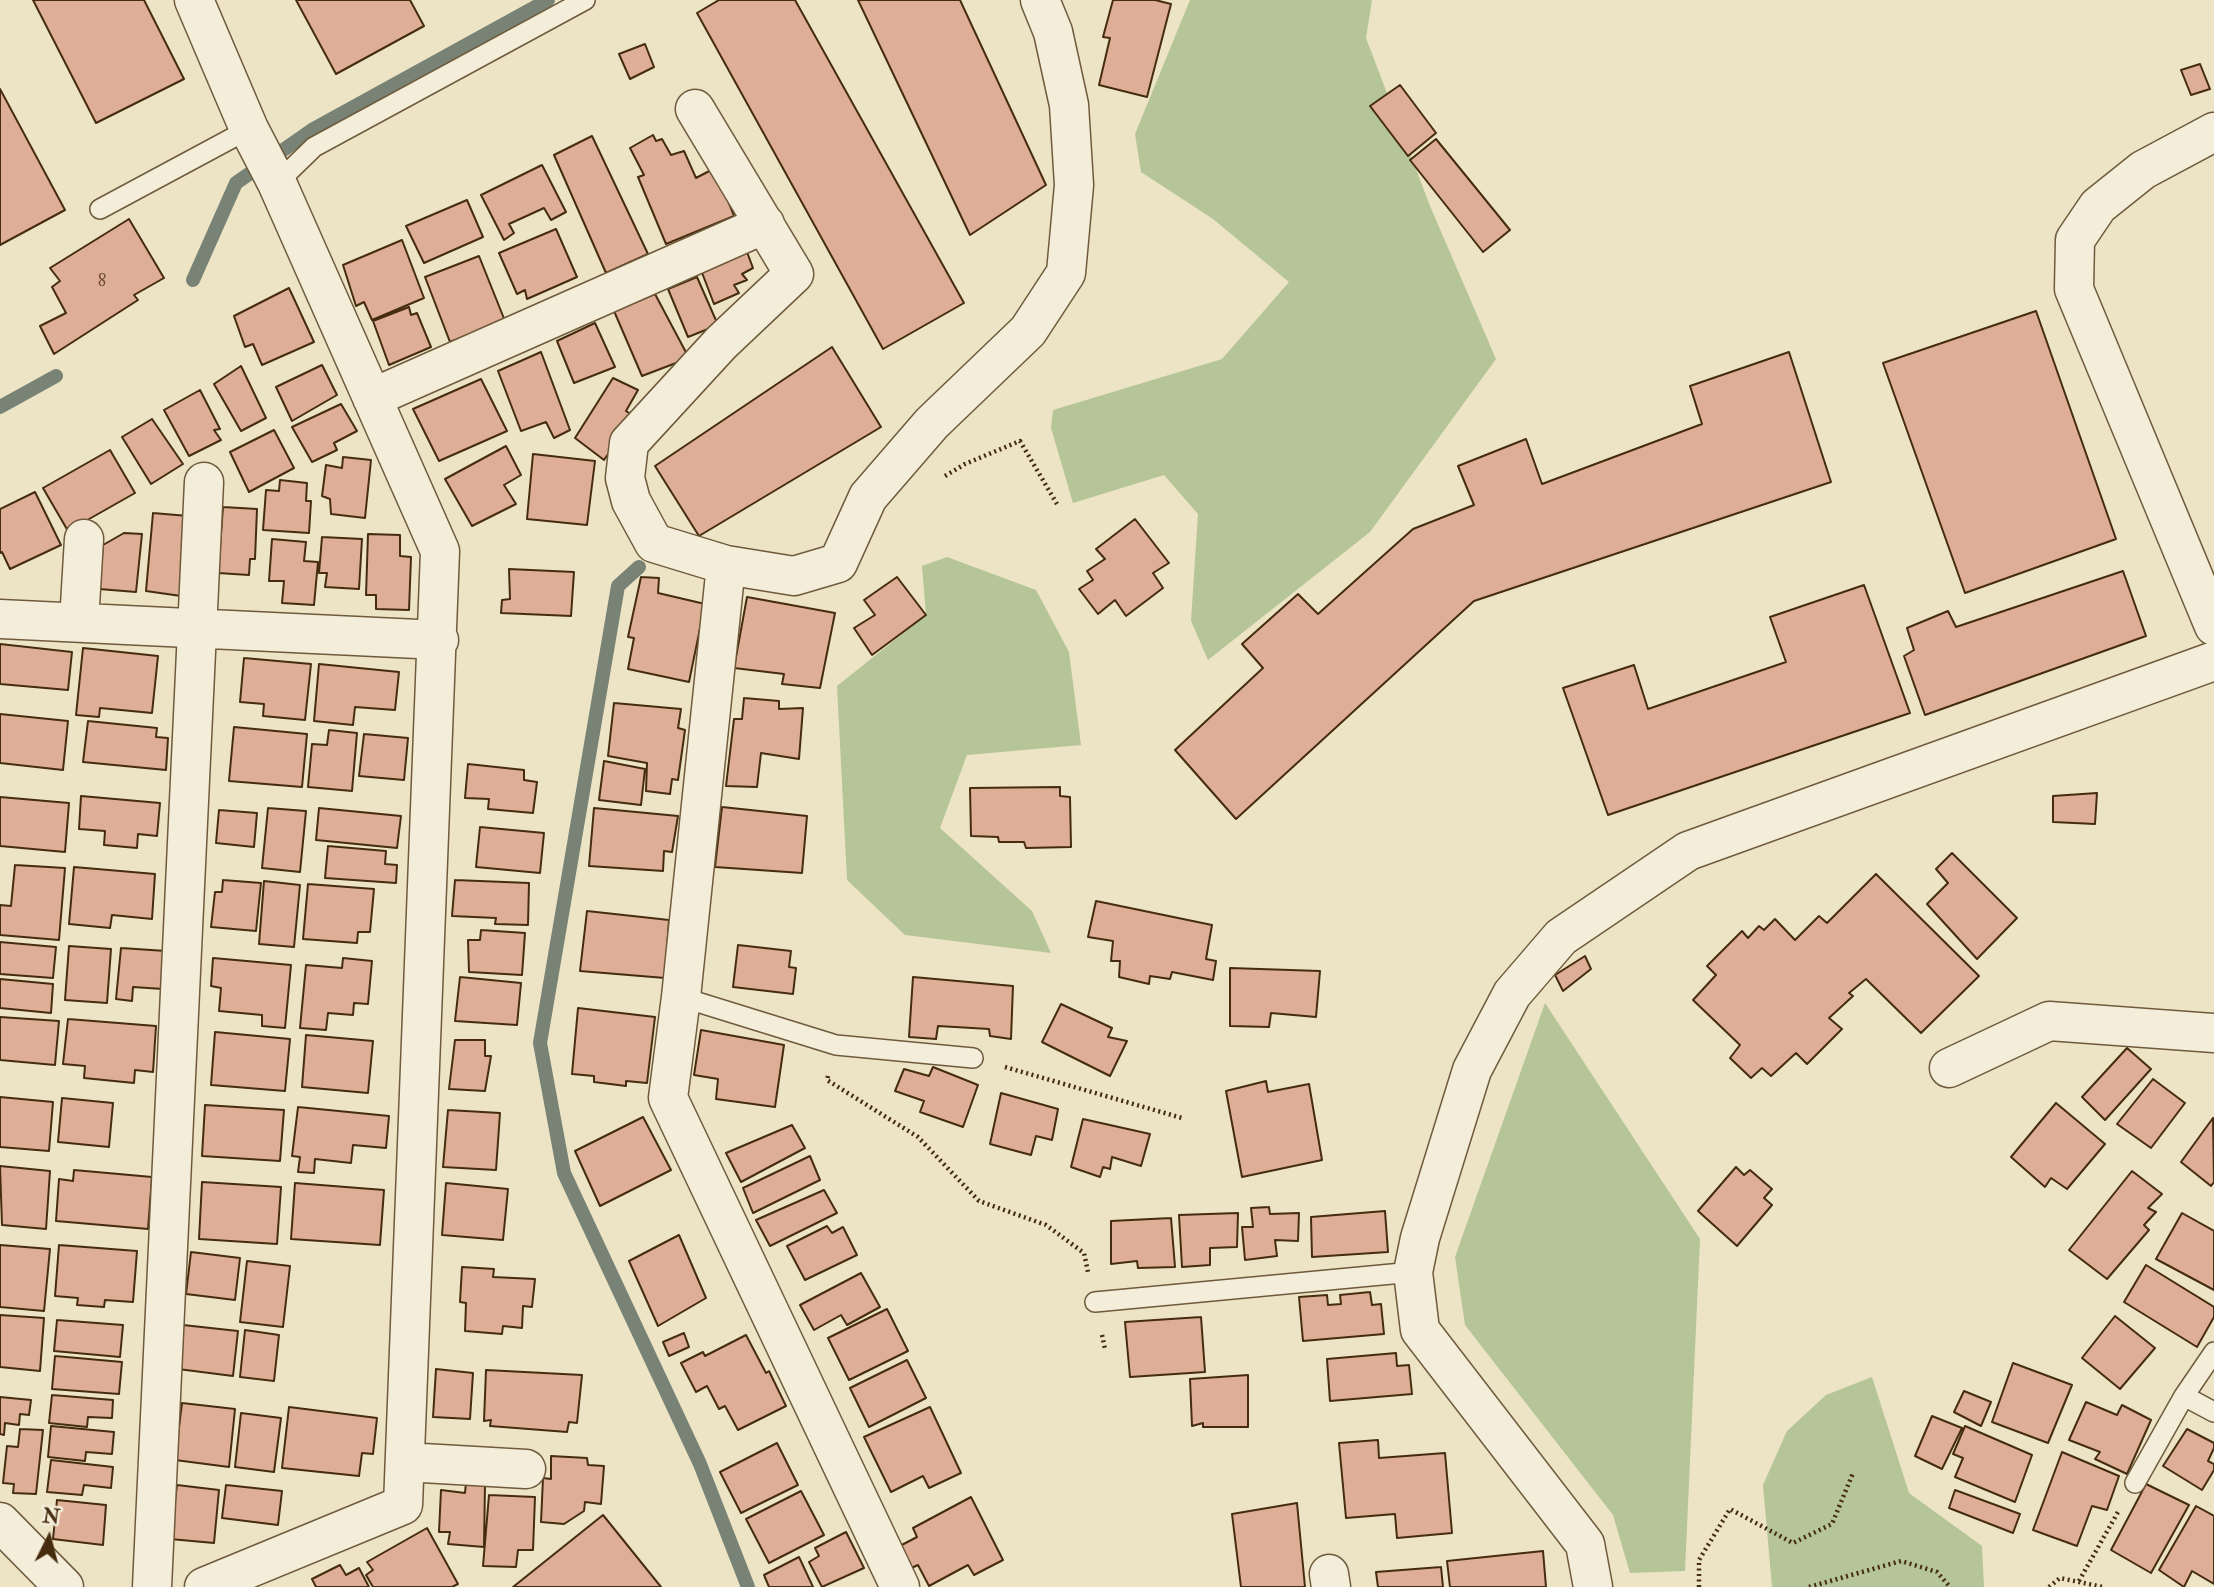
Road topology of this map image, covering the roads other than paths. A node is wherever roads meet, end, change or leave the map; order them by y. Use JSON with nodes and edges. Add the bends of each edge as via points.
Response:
{"nodes":[{"id":1,"x":194,"y":0,"type":"edge"},
{"id":2,"x":585,"y":0,"type":"edge"},
{"id":3,"x":1040,"y":0,"type":"edge"},
{"id":4,"x":695,"y":109,"type":"dead end"},
{"id":5,"x":249,"y":129,"type":"junction"},
{"id":6,"x":2214,"y":132,"type":"edge"},
{"id":7,"x":277,"y":183,"type":"junction"},
{"id":8,"x":100,"y":209,"type":"dead end"},
{"id":9,"x":765,"y":224,"type":"junction"},
{"id":10,"x":372,"y":398,"type":"junction"},
{"id":11,"x":204,"y":482,"type":"dead end"},
{"id":12,"x":84,"y":539,"type":"dead end"},
{"id":13,"x":726,"y":565,"type":"junction"},
{"id":14,"x":0,"y":619,"type":"edge"},
{"id":15,"x":79,"y":622,"type":"junction"},
{"id":16,"x":2214,"y":626,"type":"edge"},
{"id":17,"x":199,"y":629,"type":"junction"},
{"id":18,"x":439,"y":640,"type":"junction"},
{"id":19,"x":2214,"y":661,"type":"edge"},
{"id":20,"x":681,"y":997,"type":"junction"},
{"id":21,"x":2214,"y":1033,"type":"edge"},
{"id":22,"x":973,"y":1058,"type":"road end"},
{"id":23,"x":1949,"y":1068,"type":"dead end"},
{"id":24,"x":1413,"y":1272,"type":"junction"},
{"id":25,"x":1095,"y":1303,"type":"road end"},
{"id":26,"x":2214,"y":1352,"type":"edge"},
{"id":27,"x":2184,"y":1396,"type":"junction"},
{"id":28,"x":2214,"y":1412,"type":"edge"},
{"id":29,"x":405,"y":1462,"type":"junction"},
{"id":30,"x":526,"y":1469,"type":"dead end"},
{"id":31,"x":2135,"y":1483,"type":"road end"},
{"id":32,"x":0,"y":1522,"type":"edge"},
{"id":33,"x":64,"y":1587,"type":"edge"},
{"id":34,"x":152,"y":1587,"type":"edge"},
{"id":35,"x":204,"y":1587,"type":"edge"},
{"id":36,"x":900,"y":1587,"type":"edge"},
{"id":37,"x":1593,"y":1587,"type":"edge"}],
"edges":[{"from":1,"to":5,"type":"street"},
{"from":2,"to":7,"type":"lane","via":[[314,148]]},
{"from":3,"to":13,"type":"street","via":[[1053,32],[1069,105],[1074,185],[1066,273],[1028,331],[932,423],[868,497],[838,563],[794,576]]},
{"from":4,"to":9,"type":"street"},
{"from":5,"to":7,"type":"street"},
{"from":5,"to":8,"type":"lane"},
{"from":6,"to":16,"type":"street","via":[[2143,170],[2098,206],[2075,240],[2074,289]]},
{"from":7,"to":10,"type":"street"},
{"from":9,"to":10,"type":"street"},
{"from":9,"to":13,"type":"street","via":[[794,274],[721,343],[629,443],[625,478],[631,501],[654,543]]},
{"from":10,"to":18,"type":"street","via":[[440,551]]},
{"from":11,"to":17,"type":"street"},
{"from":12,"to":15,"type":"street"},
{"from":13,"to":20,"type":"street"},
{"from":14,"to":15,"type":"street"},
{"from":15,"to":17,"type":"street"},
{"from":17,"to":18,"type":"street"},
{"from":17,"to":34,"type":"street"},
{"from":18,"to":29,"type":"street"},
{"from":19,"to":24,"type":"street","via":[[1688,851],[1561,937],[1512,994],[1472,1070]]},
{"from":20,"to":22,"type":"lane","via":[[836,1045]]},
{"from":20,"to":36,"type":"street","via":[[668,1098]]},
{"from":21,"to":23,"type":"street","via":[[2049,1021]]},
{"from":24,"to":25,"type":"lane"},
{"from":24,"to":37,"type":"street","via":[[1420,1330],[1585,1544]]},
{"from":26,"to":27,"type":"lane"},
{"from":27,"to":28,"type":"lane"},
{"from":27,"to":31,"type":"lane"},
{"from":29,"to":30,"type":"street"},
{"from":29,"to":35,"type":"street","via":[[403,1506]]},
{"from":32,"to":33,"type":"street"}]}
